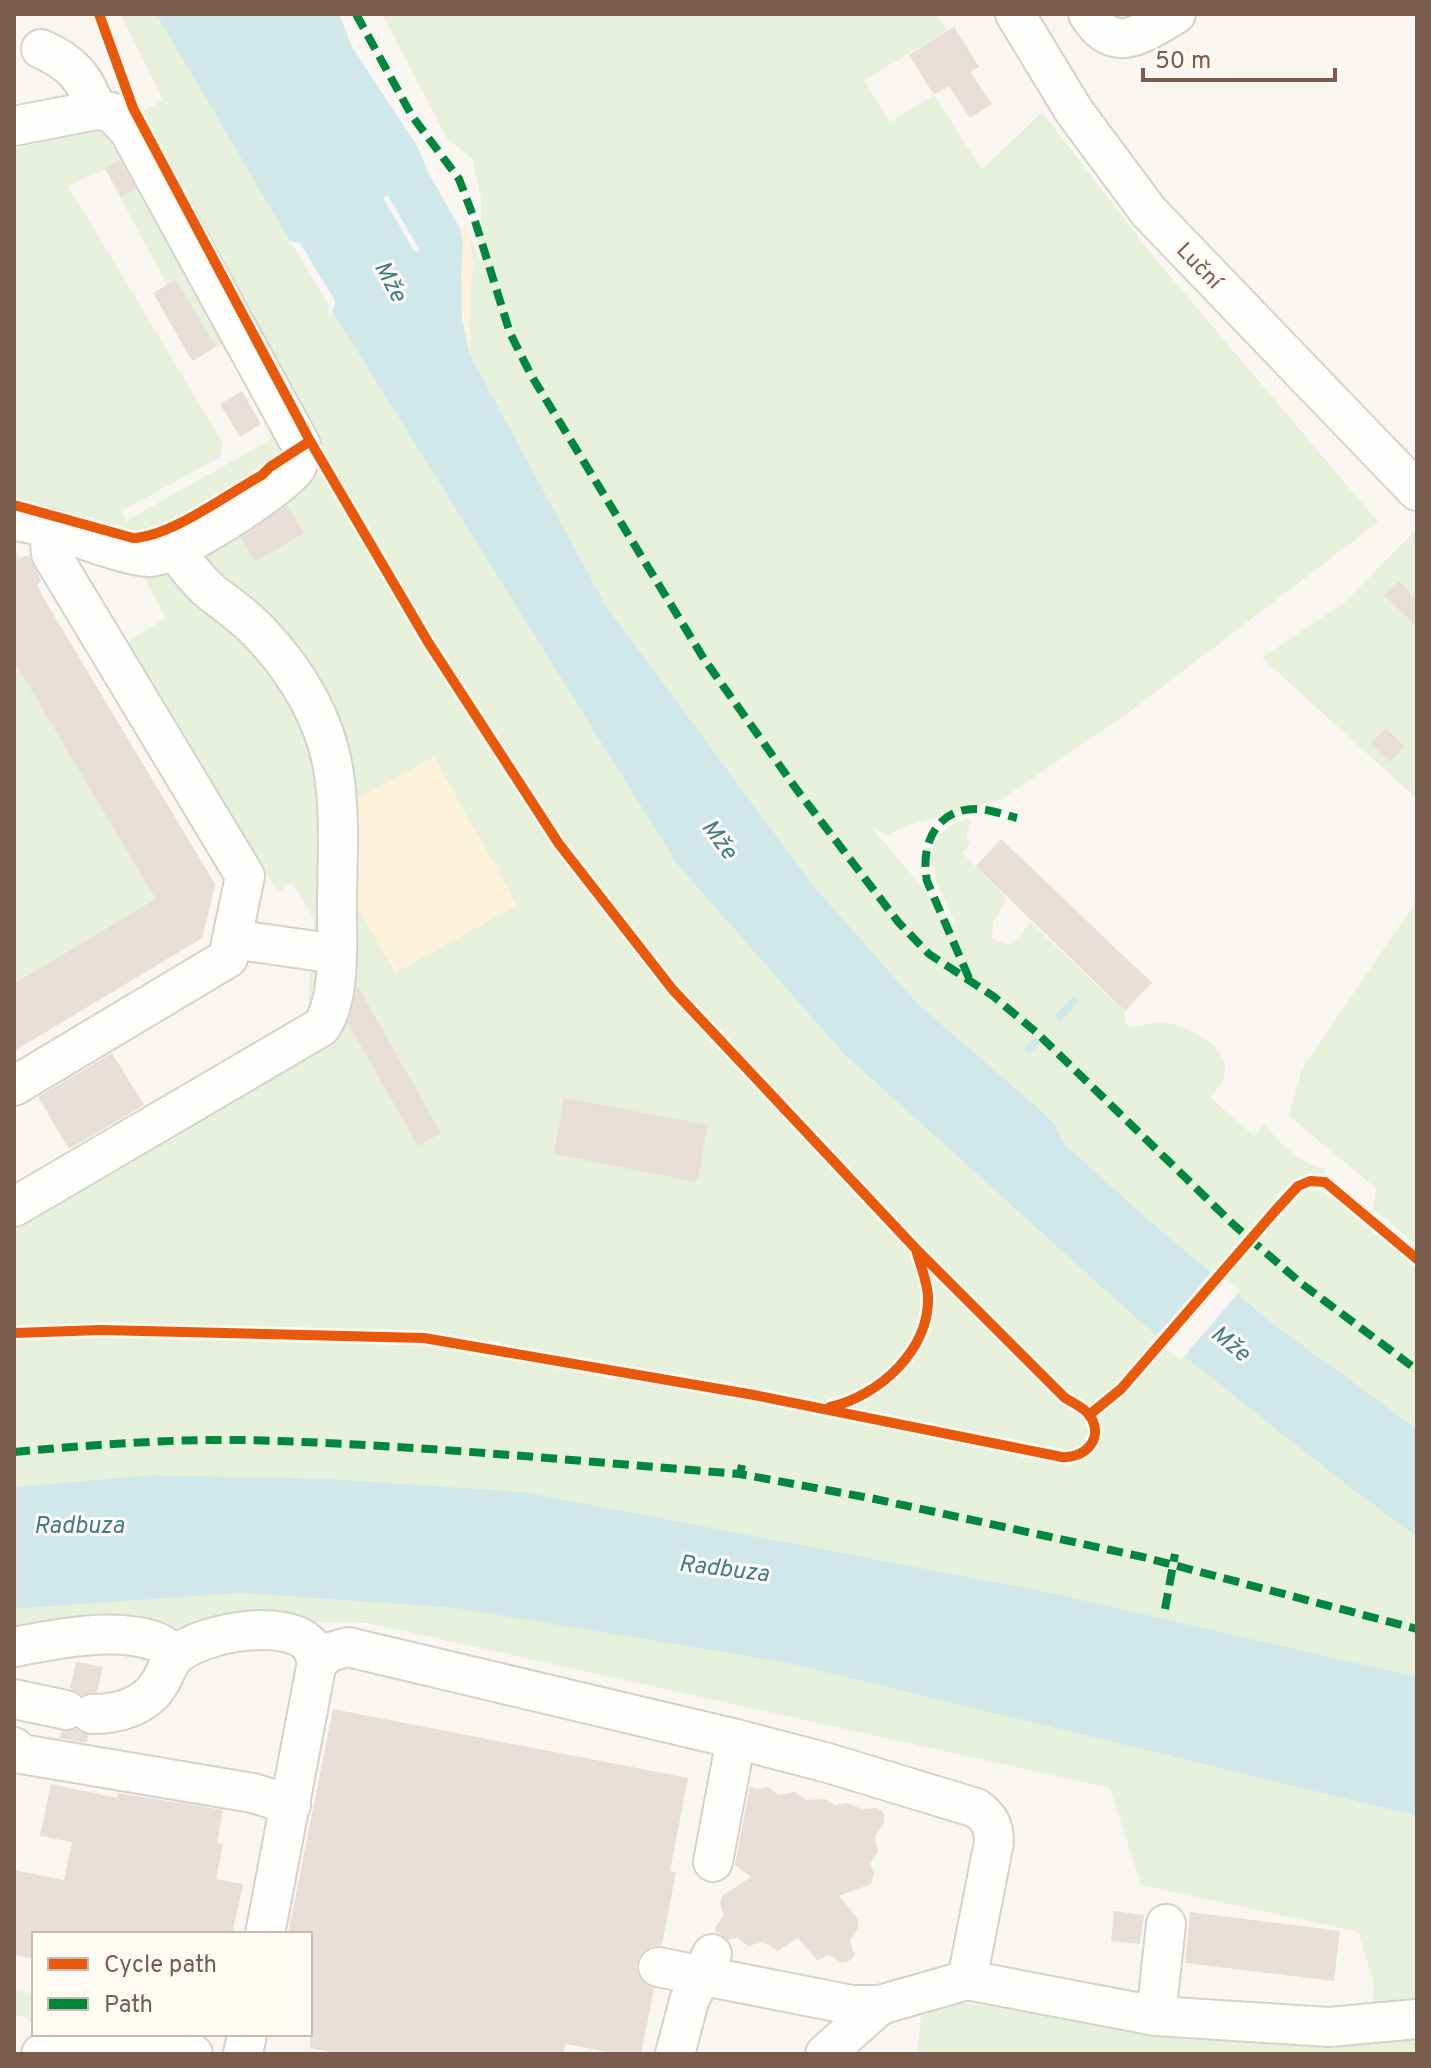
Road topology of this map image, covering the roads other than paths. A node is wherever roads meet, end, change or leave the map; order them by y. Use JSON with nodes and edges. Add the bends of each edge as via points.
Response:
{"nodes":[{"id":1,"x":1015,"y":14,"type":"edge"},
{"id":2,"x":1088,"y":14,"type":"edge"},
{"id":3,"x":1176,"y":14,"type":"edge"},
{"id":4,"x":41,"y":49,"type":"dead end"},
{"id":5,"x":104,"y":111,"type":"junction"},
{"id":6,"x":14,"y":126,"type":"edge"},
{"id":7,"x":1417,"y":491,"type":"edge"},
{"id":8,"x":32,"y":525,"type":"edge"},
{"id":9,"x":175,"y":550,"type":"junction"},
{"id":10,"x":232,"y":939,"type":"junction"},
{"id":11,"x":337,"y":954,"type":"junction"},
{"id":12,"x":14,"y":1086,"type":"edge"},
{"id":13,"x":14,"y":1207,"type":"edge"},
{"id":14,"x":14,"y":1647,"type":"edge"},
{"id":15,"x":175,"y":1655,"type":"junction"},
{"id":16,"x":317,"y":1662,"type":"junction"},
{"id":17,"x":14,"y":1699,"type":"edge"},
{"id":18,"x":736,"y":1739,"type":"junction"},
{"id":19,"x":14,"y":1747,"type":"edge"},
{"id":20,"x":291,"y":1805,"type":"junction"},
{"id":21,"x":713,"y":1862,"type":"dead end"},
{"id":22,"x":1166,"y":1924,"type":"dead end"},
{"id":23,"x":265,"y":1932,"type":"edge"},
{"id":24,"x":707,"y":1965,"type":"junction"},
{"id":25,"x":658,"y":1967,"type":"dead end"},
{"id":26,"x":967,"y":1980,"type":"junction"},
{"id":27,"x":880,"y":2005,"type":"junction"},
{"id":28,"x":1156,"y":2016,"type":"junction"},
{"id":29,"x":1417,"y":2019,"type":"edge"},
{"id":30,"x":41,"y":2054,"type":"edge"},
{"id":31,"x":193,"y":2054,"type":"edge"},
{"id":32,"x":675,"y":2054,"type":"edge"},
{"id":33,"x":825,"y":2054,"type":"edge"}],
"edges":[{"from":1,"to":7,"type":"street","name":"Luční","via":[[1074,111],[1149,212]]},
{"from":2,"to":3,"type":"street","via":[[1108,36],[1123,39]]},
{"from":4,"to":5,"type":"street","via":[[75,69]]},
{"from":5,"to":6,"type":"street"},
{"from":5,"to":9,"type":"street","via":[[129,131],[301,445],[297,467],[281,481]]},
{"from":8,"to":9,"type":"street","via":[[150,557]]},
{"from":8,"to":10,"type":"street","via":[[245,876]]},
{"from":9,"to":11,"type":"street","via":[[201,582],[264,636],[317,716],[335,786]]},
{"from":10,"to":11,"type":"street"},
{"from":10,"to":12,"type":"street","via":[[228,958]]},
{"from":11,"to":13,"type":"street","via":[[329,1017],[321,1027]]},
{"from":14,"to":15,"type":"street","via":[[129,1635],[158,1641]]},
{"from":15,"to":16,"type":"street","via":[[230,1632],[271,1630],[310,1645]]},
{"from":15,"to":17,"type":"street","via":[[154,1692],[127,1710],[79,1712]]},
{"from":16,"to":18,"type":"street","via":[[348,1647]]},
{"from":16,"to":20,"type":"street"},
{"from":18,"to":21,"type":"street"},
{"from":18,"to":26,"type":"street","via":[[843,1767],[984,1814],[994,1842]]},
{"from":19,"to":20,"type":"street","via":[[21,1754],[253,1793]]},
{"from":20,"to":23,"type":"street"},
{"from":22,"to":28,"type":"street"},
{"from":24,"to":25,"type":"street"},
{"from":24,"to":27,"type":"street","via":[[852,2005]]},
{"from":24,"to":32,"type":"street","via":[[689,2001]]},
{"from":26,"to":27,"type":"street"},
{"from":26,"to":28,"type":"street"},
{"from":27,"to":33,"type":"street"},
{"from":28,"to":29,"type":"street","via":[[1329,2027]]},
{"from":30,"to":31,"type":"street","via":[[102,2043]]}]}
